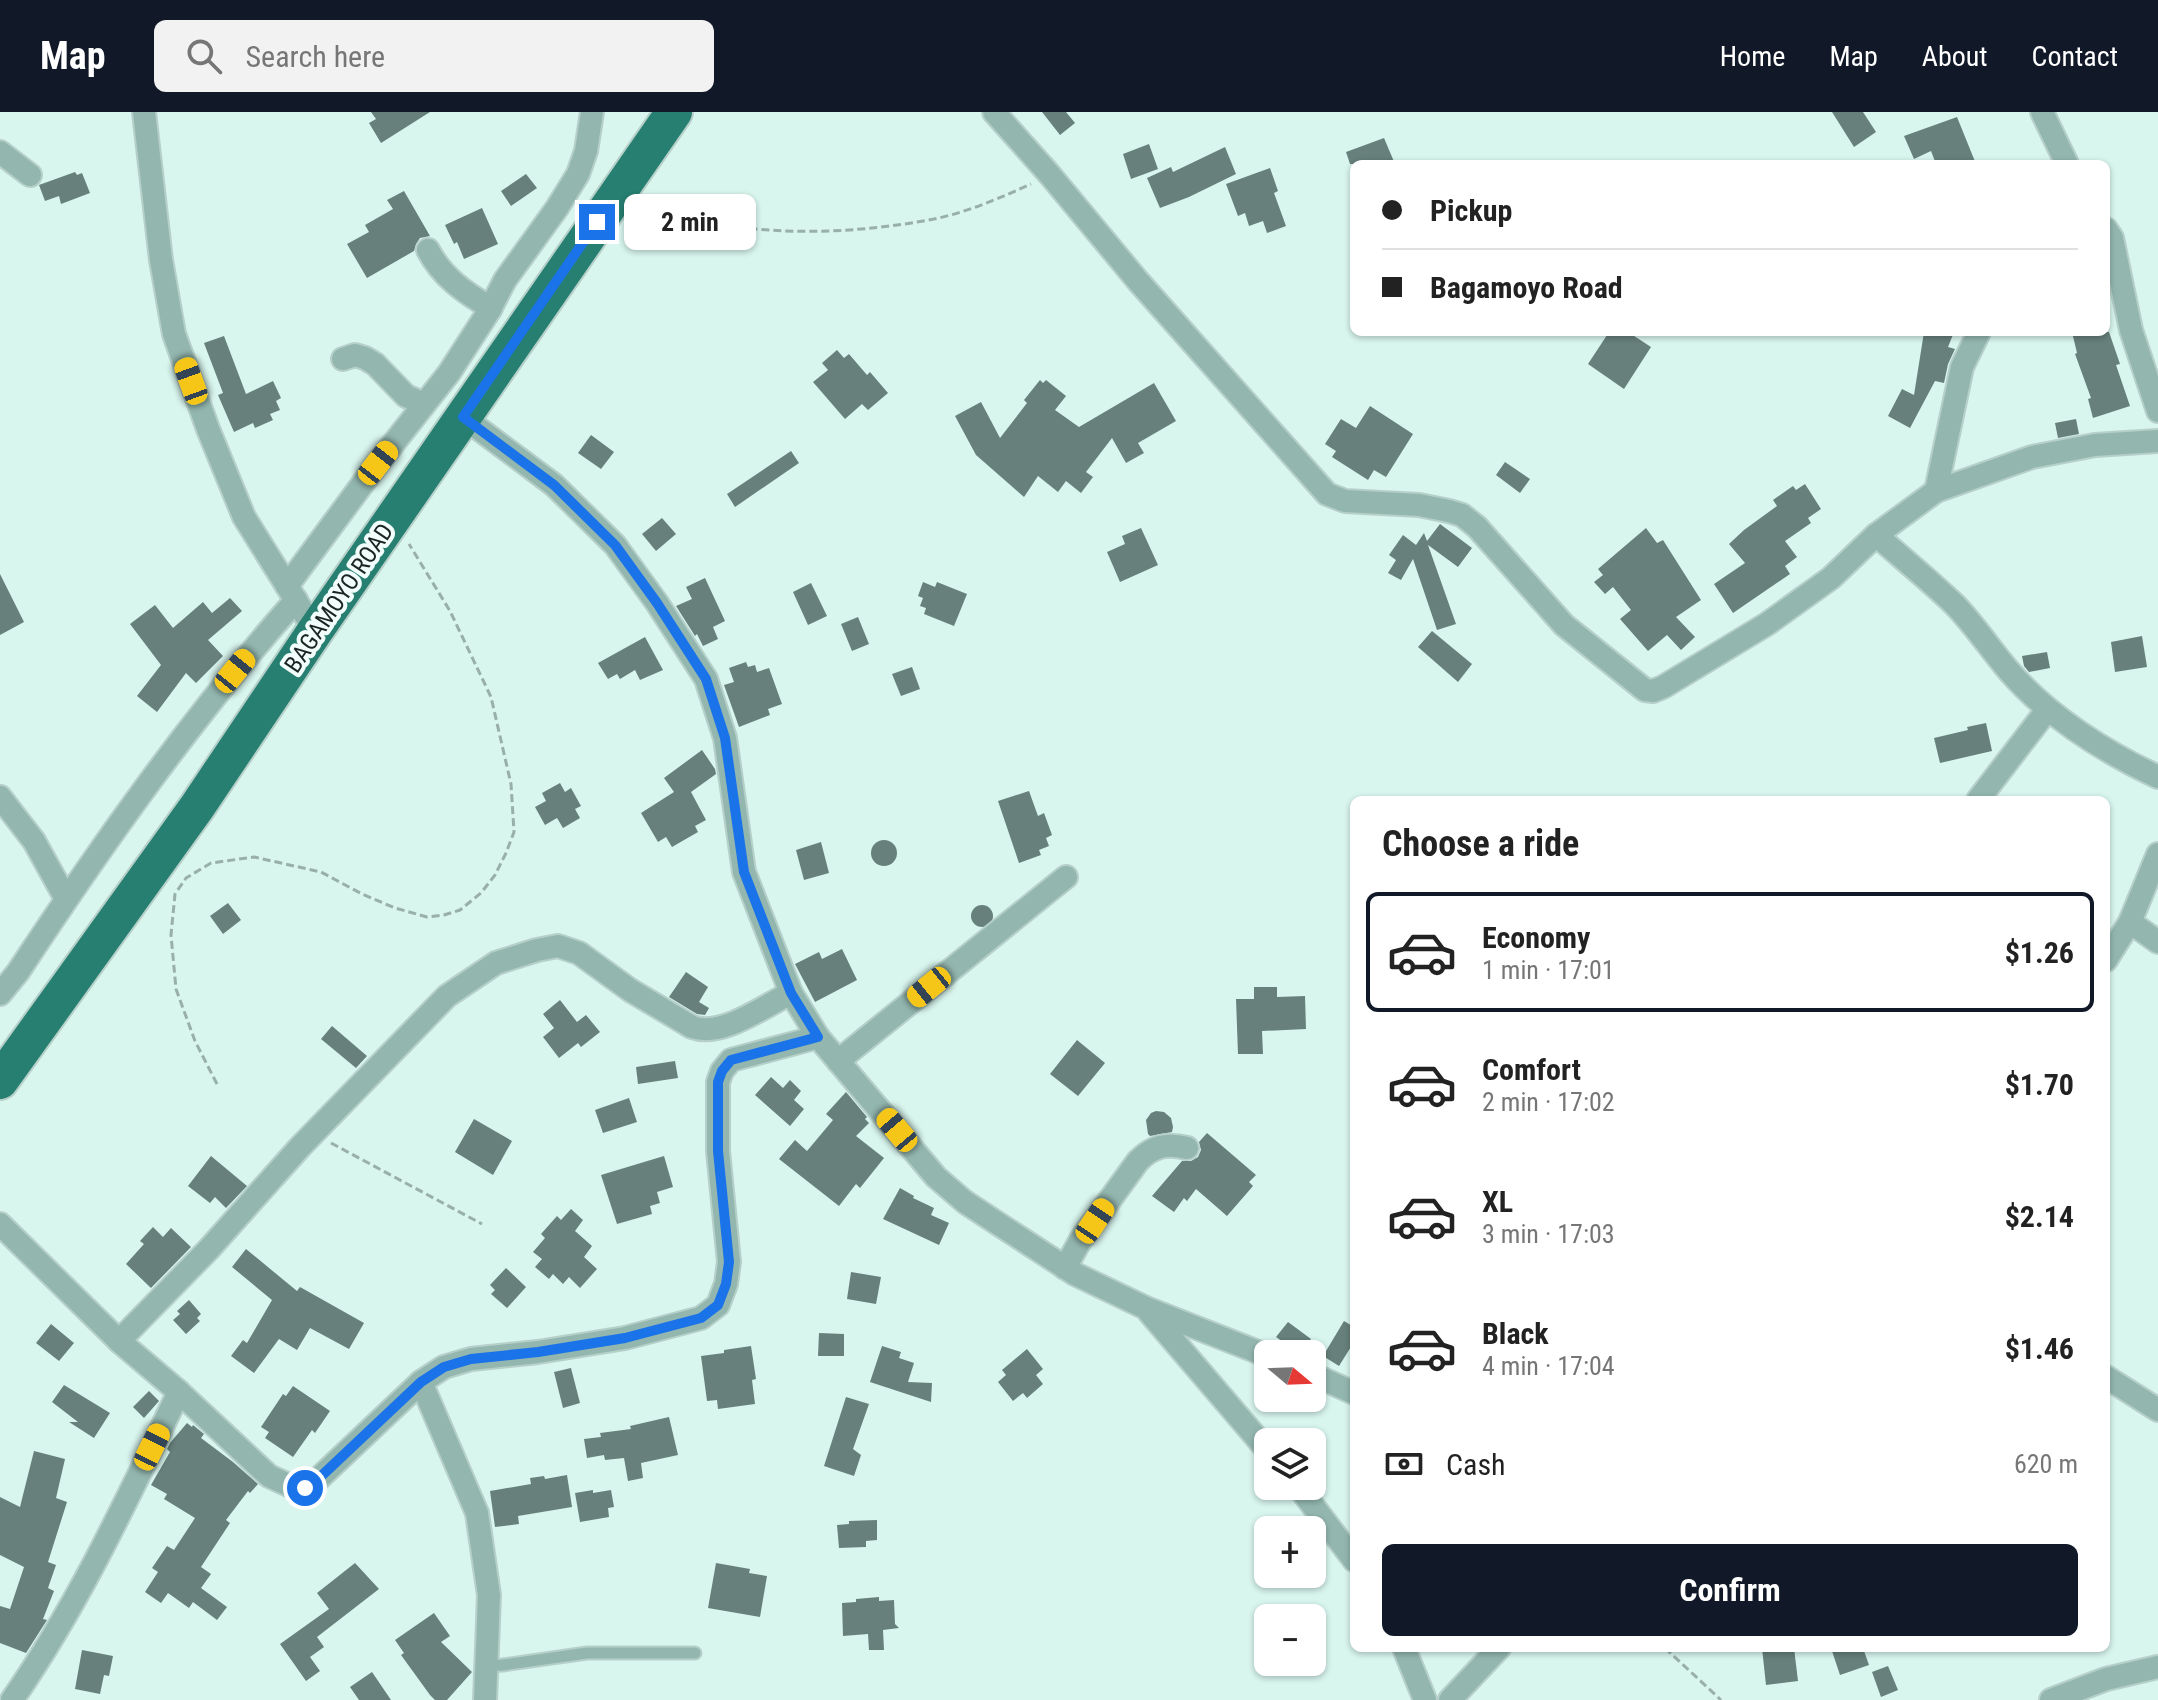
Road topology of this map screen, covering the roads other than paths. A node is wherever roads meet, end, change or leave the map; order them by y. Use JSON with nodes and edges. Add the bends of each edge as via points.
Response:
{"nodes":[{"id":1,"x":144,"y":112,"type":"edge"},
{"id":2,"x":592,"y":112,"type":"edge"},
{"id":3,"x":674,"y":112,"type":"edge"},
{"id":4,"x":994,"y":112,"type":"edge"},
{"id":5,"x":2042,"y":112,"type":"edge"},
{"id":6,"x":0,"y":152,"type":"edge"},
{"id":7,"x":2065,"y":160,"type":"edge"},
{"id":8,"x":30,"y":175,"type":"dead end"},
{"id":9,"x":2110,"y":235,"type":"edge"},
{"id":10,"x":428,"y":250,"type":"dead end"},
{"id":11,"x":491,"y":308,"type":"junction"},
{"id":12,"x":1977,"y":336,"type":"edge"},
{"id":13,"x":343,"y":359,"type":"dead end"},
{"id":14,"x":424,"y":404,"type":"junction"},
{"id":15,"x":2158,"y":411,"type":"edge"},
{"id":16,"x":463,"y":417,"type":"junction"},
{"id":17,"x":2158,"y":441,"type":"edge"},
{"id":18,"x":1936,"y":491,"type":"junction"},
{"id":19,"x":1876,"y":535,"type":"junction"},
{"id":20,"x":292,"y":593,"type":"junction"},
{"id":21,"x":315,"y":631,"type":"junction"},
{"id":22,"x":2047,"y":710,"type":"junction"},
{"id":23,"x":2158,"y":777,"type":"edge"},
{"id":24,"x":1981,"y":796,"type":"edge"},
{"id":25,"x":0,"y":797,"type":"edge"},
{"id":26,"x":2158,"y":854,"type":"edge"},
{"id":27,"x":1066,"y":877,"type":"dead end"},
{"id":28,"x":66,"y":899,"type":"junction"},
{"id":29,"x":2130,"y":922,"type":"junction"},
{"id":30,"x":2158,"y":942,"type":"edge"},
{"id":31,"x":2110,"y":954,"type":"edge"},
{"id":32,"x":791,"y":993,"type":"junction"},
{"id":33,"x":0,"y":994,"type":"edge"},
{"id":34,"x":818,"y":1037,"type":"junction"},
{"id":35,"x":838,"y":1061,"type":"junction"},
{"id":36,"x":5,"y":1063,"type":"edge"},
{"id":37,"x":1187,"y":1148,"type":"dead end"},
{"id":38,"x":0,"y":1224,"type":"edge"},
{"id":39,"x":1065,"y":1268,"type":"junction"},
{"id":40,"x":1146,"y":1308,"type":"junction"},
{"id":41,"x":119,"y":1341,"type":"junction"},
{"id":42,"x":1254,"y":1350,"type":"edge"},
{"id":43,"x":1333,"y":1378,"type":"edge"},
{"id":44,"x":2110,"y":1380,"type":"edge"},
{"id":45,"x":421,"y":1382,"type":"junction"},
{"id":46,"x":1350,"y":1390,"type":"edge"},
{"id":47,"x":179,"y":1392,"type":"junction"},
{"id":48,"x":2158,"y":1410,"type":"edge"},
{"id":49,"x":1254,"y":1435,"type":"edge"},
{"id":50,"x":1309,"y":1500,"type":"edge"},
{"id":51,"x":1350,"y":1555,"type":"edge"},
{"id":52,"x":1406,"y":1652,"type":"edge"},
{"id":53,"x":1495,"y":1652,"type":"edge"},
{"id":54,"x":695,"y":1653,"type":"dead end"},
{"id":55,"x":486,"y":1666,"type":"junction"},
{"id":56,"x":2158,"y":1667,"type":"edge"},
{"id":57,"x":12,"y":1700,"type":"edge"},
{"id":58,"x":485,"y":1700,"type":"edge"},
{"id":59,"x":1425,"y":1700,"type":"edge"},
{"id":60,"x":1450,"y":1700,"type":"edge"},
{"id":61,"x":2051,"y":1700,"type":"edge"}],
"edges":[{"from":1,"to":20,"type":"street","via":[[174,334],[244,517]]},
{"from":2,"to":11,"type":"street","via":[[578,174]]},
{"from":3,"to":16,"type":"highway","name":"BAGAMOYO ROAD"},
{"from":4,"to":19,"type":"street","via":[[1327,494],[1345,501],[1419,505],[1462,515],[1564,625],[1645,690],[1663,687],[1767,624],[1831,578]]},
{"from":5,"to":7,"type":"street"},
{"from":6,"to":8,"type":"street"},
{"from":9,"to":15,"type":"street","via":[[2131,330]]},
{"from":10,"to":11,"type":"street","via":[[441,272]]},
{"from":11,"to":14,"type":"street"},
{"from":12,"to":18,"type":"street","via":[[1962,367]]},
{"from":13,"to":14,"type":"street","via":[[365,358],[406,396]]},
{"from":14,"to":20,"type":"street"},
{"from":16,"to":21,"type":"highway","name":"BAGAMOYO ROAD"},
{"from":16,"to":32,"type":"street","via":[[554,485],[615,545],[706,679],[725,738],[744,872]]},
{"from":17,"to":18,"type":"street","via":[[2032,457]]},
{"from":18,"to":19,"type":"street"},
{"from":19,"to":22,"type":"street","via":[[1956,606]]},
{"from":20,"to":21,"type":"street"},
{"from":20,"to":28,"type":"street"},
{"from":21,"to":36,"type":"highway","name":"BAGAMOYO ROAD","via":[[197,807]]},
{"from":22,"to":23,"type":"street"},
{"from":22,"to":24,"type":"street"},
{"from":25,"to":28,"type":"street","via":[[34,841]]},
{"from":26,"to":29,"type":"street"},
{"from":27,"to":35,"type":"street"},
{"from":28,"to":33,"type":"street"},
{"from":29,"to":30,"type":"street"},
{"from":29,"to":31,"type":"street"},
{"from":32,"to":34,"type":"street"},
{"from":32,"to":41,"type":"street","via":[[709,1031],[692,1027],[579,953],[558,946],[496,963],[447,996]]},
{"from":34,"to":35,"type":"street"},
{"from":34,"to":45,"type":"street","via":[[731,1060],[722,1071],[718,1151],[729,1262],[718,1305],[701,1318],[625,1338],[471,1359],[444,1367]]},
{"from":35,"to":39,"type":"street","via":[[936,1177]]},
{"from":37,"to":39,"type":"street","via":[[1167,1145],[1148,1151]]},
{"from":38,"to":41,"type":"street"},
{"from":39,"to":40,"type":"street"},
{"from":40,"to":42,"type":"street"},
{"from":40,"to":49,"type":"street"},
{"from":41,"to":47,"type":"street"},
{"from":43,"to":46,"type":"street"},
{"from":44,"to":48,"type":"street"},
{"from":45,"to":47,"type":"street","via":[[305,1488],[269,1476]]},
{"from":45,"to":55,"type":"street","via":[[477,1513],[489,1595]]},
{"from":47,"to":57,"type":"street","via":[[90,1571],[46,1652]]},
{"from":50,"to":51,"type":"street"},
{"from":52,"to":59,"type":"street"},
{"from":53,"to":60,"type":"street"},
{"from":54,"to":55,"type":"lane","via":[[587,1653]]},
{"from":55,"to":58,"type":"street"},
{"from":56,"to":61,"type":"street"}]}
